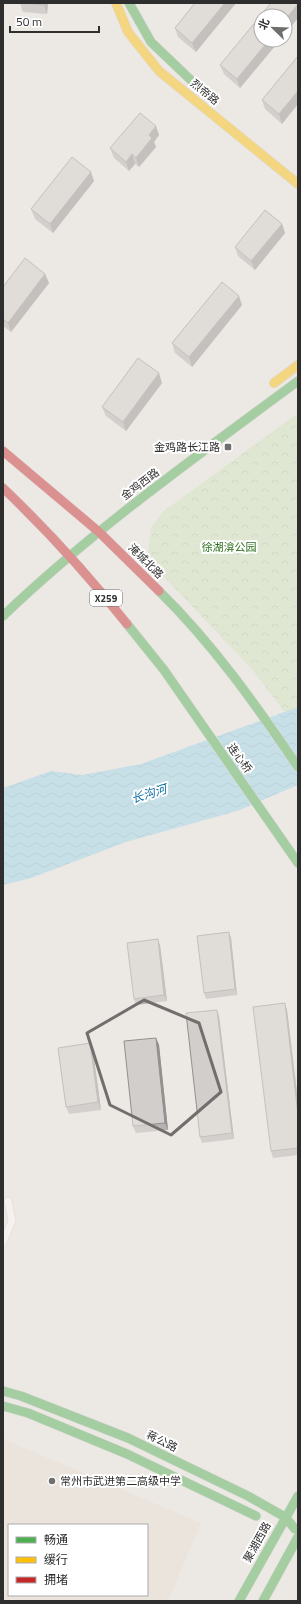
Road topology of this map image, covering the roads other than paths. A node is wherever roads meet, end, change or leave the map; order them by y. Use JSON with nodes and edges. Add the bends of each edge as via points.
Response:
{"nodes":[{"id":1,"x":116,"y":3,"type":"edge"},
{"id":2,"x":129,"y":3,"type":"edge"},
{"id":3,"x":201,"y":90,"type":"dead end"},
{"id":4,"x":298,"y":184,"type":"edge"},
{"id":5,"x":298,"y":365,"type":"edge"},
{"id":6,"x":298,"y":381,"type":"edge"},
{"id":7,"x":266,"y":389,"type":"dead end"},
{"id":8,"x":3,"y":451,"type":"edge"},
{"id":9,"x":3,"y":488,"type":"edge"},
{"id":10,"x":99,"y":532,"type":"junction"},
{"id":11,"x":68,"y":557,"type":"junction"},
{"id":12,"x":3,"y":616,"type":"edge"},
{"id":13,"x":298,"y":767,"type":"edge"},
{"id":14,"x":298,"y":862,"type":"edge"},
{"id":15,"x":5,"y":1202,"type":"edge"},
{"id":16,"x":3,"y":1242,"type":"edge"},
{"id":17,"x":3,"y":1391,"type":"edge"},
{"id":18,"x":3,"y":1406,"type":"edge"},
{"id":19,"x":298,"y":1496,"type":"edge"},
{"id":20,"x":285,"y":1517,"type":"junction"},
{"id":21,"x":273,"y":1525,"type":"junction"},
{"id":22,"x":298,"y":1535,"type":"edge"},
{"id":23,"x":239,"y":1601,"type":"edge"},
{"id":24,"x":263,"y":1601,"type":"edge"}],
"edges":[{"from":1,"to":4,"type":"street","name":"烈帝路","via":[[128,32],[159,71]]},
{"from":2,"to":3,"type":"street","name":"烈帝路","via":[[151,42]]},
{"from":5,"to":7,"type":"street"},
{"from":6,"to":10,"type":"street","name":"金鸡西路","via":[[122,512]]},
{"from":8,"to":10,"type":"street","name":"淹城北路"},
{"from":9,"to":11,"type":"street","number":"X259"},
{"from":10,"to":11,"type":"street","name":"金鸡西路"},
{"from":10,"to":13,"type":"street","name":"淹城北路","via":[[162,594],[231,671]]},
{"from":11,"to":12,"type":"street","name":"金鸡西路"},
{"from":11,"to":14,"type":"street","name":"连心桥","number":"X259","via":[[100,590],[164,670]]},
{"from":15,"to":16,"type":"lane","via":[[12,1221]]},
{"from":17,"to":20,"type":"street","name":"蒋公路","via":[[128,1438],[248,1496]]},
{"from":18,"to":21,"type":"street","via":[[28,1413],[127,1454],[243,1508]]},
{"from":19,"to":20,"type":"street","name":"聚湖西路"},
{"from":20,"to":21,"type":"street","name":"聚湖西路"},
{"from":20,"to":22,"type":"street","name":"蒋公路"},
{"from":21,"to":22,"type":"street"},
{"from":21,"to":23,"type":"street","name":"聚湖西路"},
{"from":22,"to":24,"type":"street"}]}
